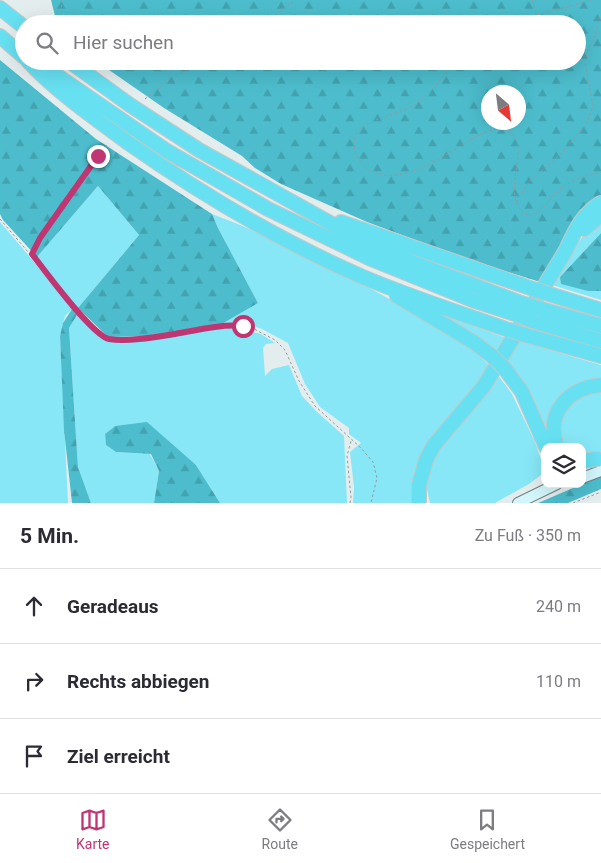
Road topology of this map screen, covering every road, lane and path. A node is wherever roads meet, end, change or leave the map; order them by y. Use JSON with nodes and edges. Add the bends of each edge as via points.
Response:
{"nodes":[{"id":1,"x":62,"y":0,"type":"edge"},
{"id":2,"x":295,"y":0,"type":"edge"},
{"id":3,"x":532,"y":0,"type":"edge"},
{"id":4,"x":592,"y":0,"type":"edge"},
{"id":5,"x":0,"y":8,"type":"edge"},
{"id":6,"x":61,"y":15,"type":"edge"},
{"id":7,"x":276,"y":15,"type":"edge"},
{"id":8,"x":537,"y":15,"type":"joint"},
{"id":9,"x":601,"y":15,"type":"edge"},
{"id":10,"x":15,"y":20,"type":"edge"},
{"id":11,"x":0,"y":36,"type":"edge"},
{"id":12,"x":15,"y":49,"type":"edge"},
{"id":13,"x":586,"y":59,"type":"edge"},
{"id":14,"x":586,"y":68,"type":"edge"},
{"id":15,"x":35,"y":70,"type":"edge"},
{"id":16,"x":49,"y":70,"type":"edge"},
{"id":17,"x":81,"y":70,"type":"edge"},
{"id":18,"x":169,"y":70,"type":"edge"},
{"id":19,"x":187,"y":70,"type":"edge"},
{"id":20,"x":449,"y":70,"type":"edge"},
{"id":21,"x":170,"y":78,"type":"junction"},
{"id":22,"x":145,"y":99,"type":"dead end"},
{"id":23,"x":108,"y":142,"type":"dead end"},
{"id":24,"x":601,"y":172,"type":"edge"},
{"id":25,"x":516,"y":202,"type":"junction"},
{"id":26,"x":601,"y":203,"type":"edge"},
{"id":27,"x":314,"y":213,"type":"junction"},
{"id":28,"x":601,"y":215,"type":"edge"},
{"id":29,"x":0,"y":219,"type":"edge"},
{"id":30,"x":566,"y":250,"type":"junction"},
{"id":31,"x":32,"y":254,"type":"junction"},
{"id":32,"x":364,"y":277,"type":"junction"},
{"id":33,"x":521,"y":309,"type":"junction"},
{"id":34,"x":600,"y":309,"type":"edge"},
{"id":35,"x":537,"y":315,"type":"junction"},
{"id":36,"x":601,"y":326,"type":"edge"},
{"id":37,"x":601,"y":341,"type":"edge"},
{"id":38,"x":601,"y":356,"type":"edge"},
{"id":39,"x":601,"y":385,"type":"edge"},
{"id":40,"x":351,"y":440,"type":"junction"},
{"id":41,"x":544,"y":443,"type":"edge"},
{"id":42,"x":556,"y":443,"type":"edge"},
{"id":43,"x":586,"y":462,"type":"edge"},
{"id":44,"x":600,"y":462,"type":"edge"},
{"id":45,"x":586,"y":465,"type":"edge"},
{"id":46,"x":586,"y":474,"type":"edge"},
{"id":47,"x":422,"y":476,"type":"junction"},
{"id":48,"x":548,"y":488,"type":"edge"},
{"id":49,"x":601,"y":492,"type":"edge"},
{"id":50,"x":350,"y":503,"type":"edge"},
{"id":51,"x":371,"y":503,"type":"edge"},
{"id":52,"x":419,"y":503,"type":"edge"},
{"id":53,"x":427,"y":503,"type":"edge"},
{"id":54,"x":518,"y":503,"type":"edge"},
{"id":55,"x":573,"y":503,"type":"edge"}],
"edges":[{"from":1,"to":6,"type":"path"},
{"from":2,"to":7,"type":"path"},
{"from":3,"to":8,"type":"path"},
{"from":4,"to":8,"type":"path"},
{"from":5,"to":10,"type":"highway"},
{"from":9,"to":13,"type":"path"},
{"from":11,"to":12,"type":"highway"},
{"from":14,"to":25,"type":"path","via":[[593,106],[588,121],[564,152],[530,181]]},
{"from":15,"to":32,"type":"highway","via":[[96,120],[175,174],[255,223]]},
{"from":16,"to":33,"type":"highway","via":[[167,151],[318,235],[475,301]]},
{"from":17,"to":27,"type":"highway","via":[[192,145]]},
{"from":18,"to":21,"type":"path"},
{"from":19,"to":21,"type":"path"},
{"from":20,"to":25,"type":"path","via":[[414,106],[364,125],[354,142],[356,154],[373,172],[386,176],[402,174],[436,161],[478,136],[501,129],[510,131],[517,146]]},
{"from":21,"to":22,"type":"path"},
{"from":23,"to":31,"type":"path"},
{"from":24,"to":25,"type":"path","via":[[561,188],[534,215],[524,214]]},
{"from":26,"to":30,"type":"highway","via":[[580,221]]},
{"from":27,"to":33,"type":"highway","via":[[357,238]]},
{"from":27,"to":34,"type":"highway","bridge":true},
{"from":28,"to":30,"type":"highway"},
{"from":29,"to":31,"type":"path"},
{"from":30,"to":47,"type":"highway","via":[[484,386],[434,444]]},
{"from":31,"to":40,"type":"path","via":[[90,326],[108,338],[156,337],[230,325],[254,329],[275,340],[285,350],[314,406]]},
{"from":32,"to":38,"type":"highway","bridge":true,"via":[[509,330]]},
{"from":32,"to":41,"type":"highway","bridge":true,"via":[[445,324],[492,356],[522,392]]},
{"from":33,"to":35,"type":"highway","bridge":true},
{"from":35,"to":36,"type":"highway"},
{"from":35,"to":37,"type":"highway"},
{"from":39,"to":42,"type":"highway","via":[[578,391],[559,409],[553,429]]},
{"from":40,"to":50,"type":"path","via":[[346,456]]},
{"from":40,"to":51,"type":"path","via":[[368,455],[376,470]]},
{"from":43,"to":44,"type":"highway"},
{"from":44,"to":45,"type":"main road"},
{"from":44,"to":46,"type":"main road"},
{"from":47,"to":52,"type":"highway"},
{"from":47,"to":53,"type":"highway"},
{"from":48,"to":54,"type":"main road"},
{"from":49,"to":55,"type":"path"}]}
